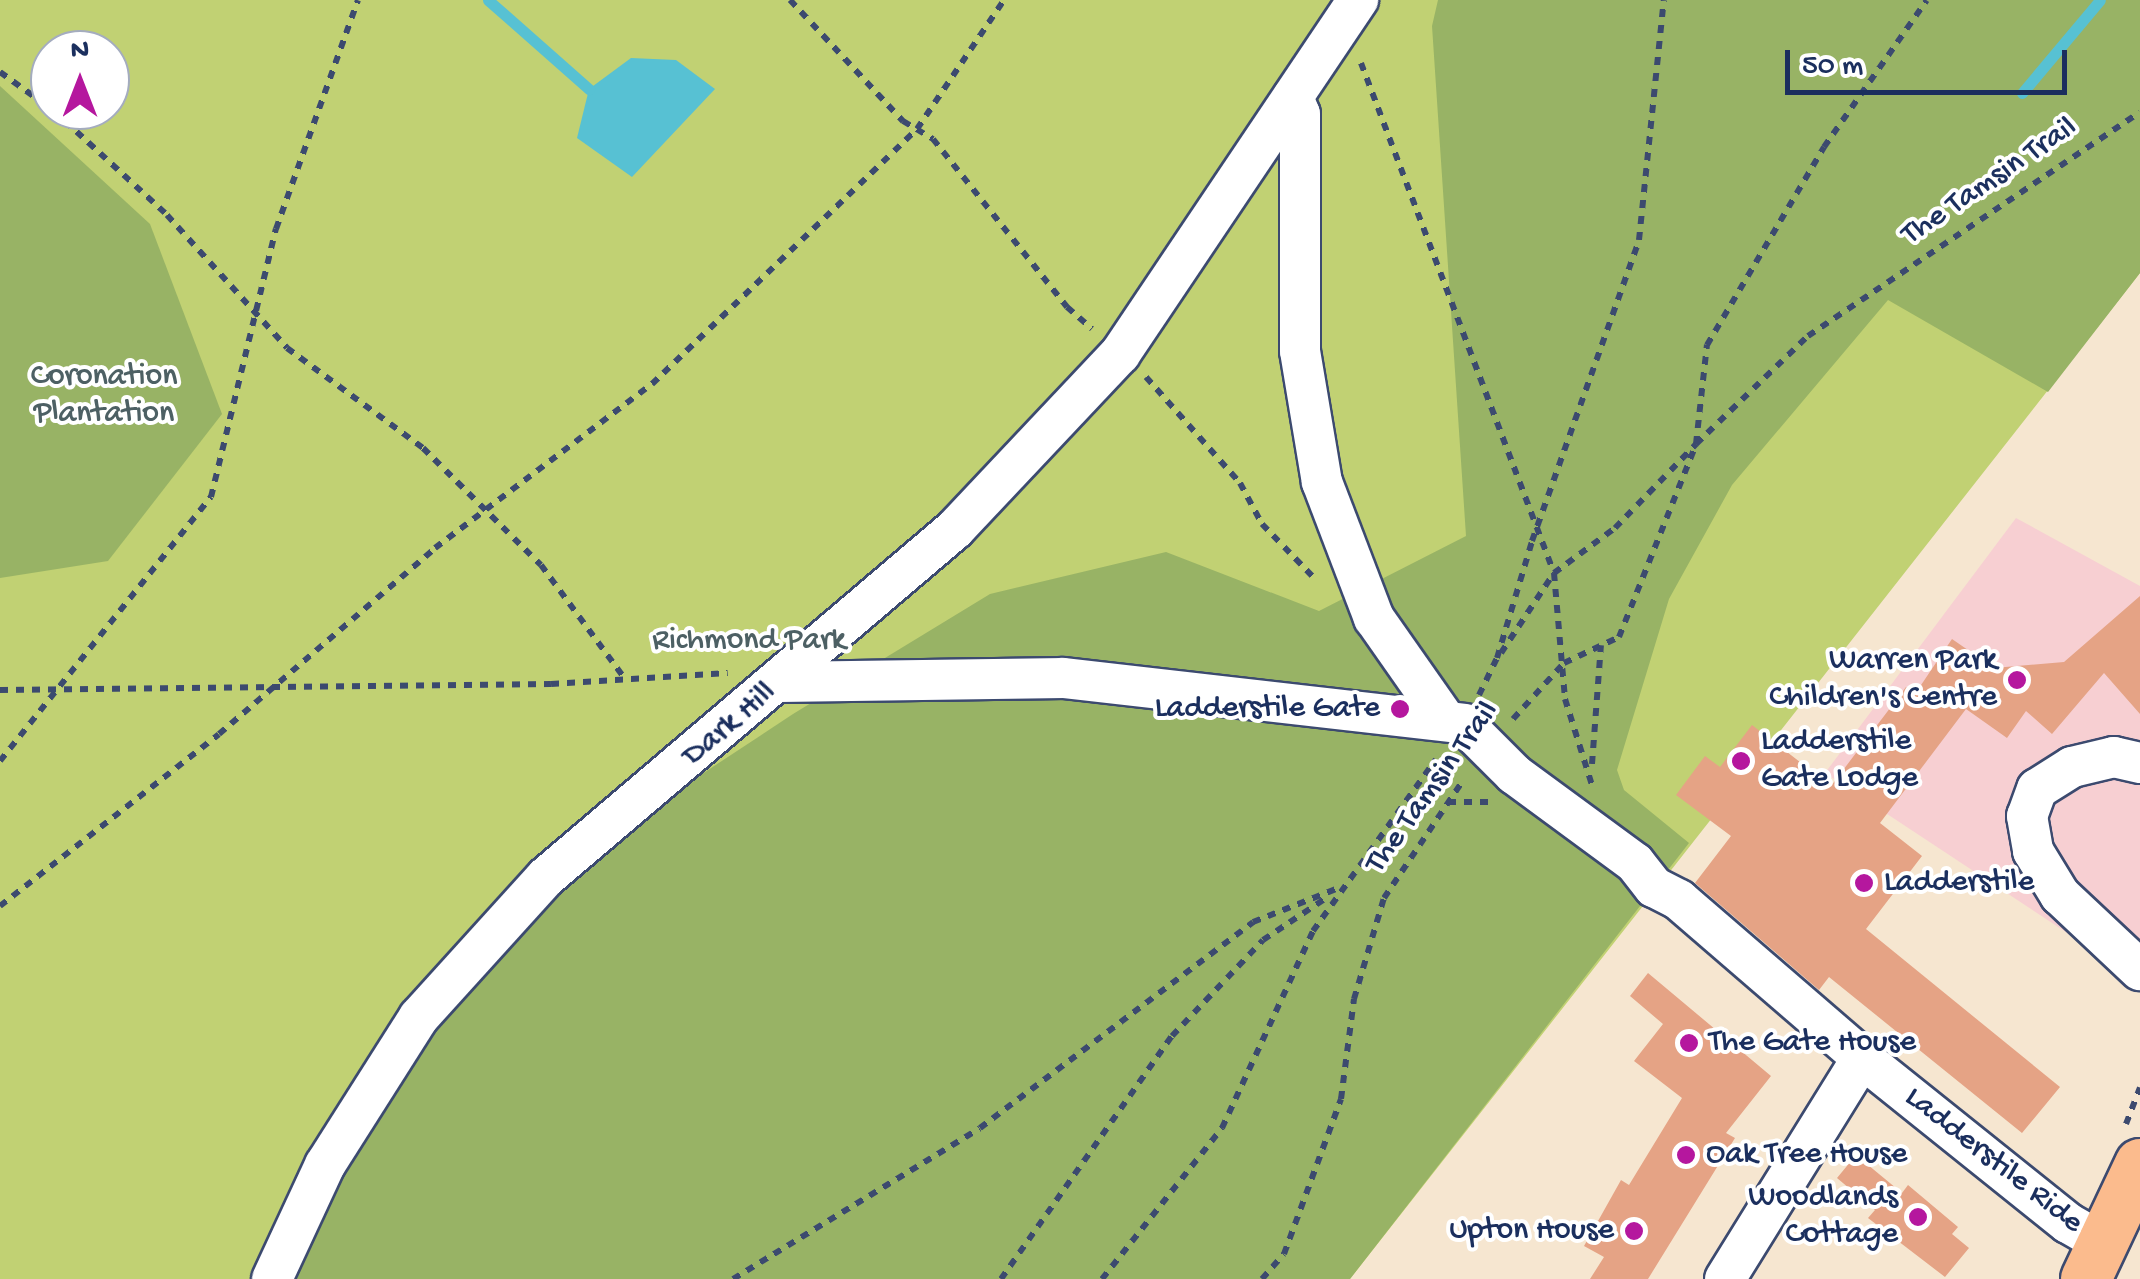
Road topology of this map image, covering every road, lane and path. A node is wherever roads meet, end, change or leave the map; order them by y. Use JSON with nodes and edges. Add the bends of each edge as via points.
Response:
{"nodes":[{"id":1,"x":358,"y":0,"type":"edge"},
{"id":2,"x":790,"y":0,"type":"edge"},
{"id":3,"x":1004,"y":0,"type":"edge"},
{"id":4,"x":1927,"y":0,"type":"edge"},
{"id":5,"x":1353,"y":7,"type":"edge"},
{"id":6,"x":0,"y":72,"type":"edge"},
{"id":7,"x":30,"y":94,"type":"edge"},
{"id":8,"x":1293,"y":97,"type":"junction"},
{"id":9,"x":2140,"y":112,"type":"edge"},
{"id":10,"x":917,"y":129,"type":"junction"},
{"id":11,"x":74,"y":130,"type":"edge"},
{"id":12,"x":252,"y":309,"type":"junction"},
{"id":13,"x":1120,"y":354,"type":"junction"},
{"id":14,"x":1696,"y":444,"type":"junction"},
{"id":15,"x":486,"y":510,"type":"junction"},
{"id":16,"x":1554,"y":574,"type":"junction"},
{"id":17,"x":1374,"y":618,"type":"junction"},
{"id":18,"x":1601,"y":645,"type":"junction"},
{"id":19,"x":1498,"y":658,"type":"dead end"},
{"id":20,"x":1564,"y":663,"type":"junction"},
{"id":21,"x":790,"y":675,"type":"junction"},
{"id":22,"x":625,"y":679,"type":"junction"},
{"id":23,"x":275,"y":686,"type":"junction"},
{"id":24,"x":57,"y":689,"type":"junction"},
{"id":25,"x":0,"y":690,"type":"edge"},
{"id":26,"x":1444,"y":718,"type":"junction"},
{"id":27,"x":1487,"y":746,"type":"junction"},
{"id":28,"x":0,"y":761,"type":"edge"},
{"id":29,"x":2140,"y":762,"type":"edge"},
{"id":30,"x":1591,"y":775,"type":"junction"},
{"id":31,"x":1602,"y":839,"type":"junction"},
{"id":32,"x":0,"y":906,"type":"edge"},
{"id":33,"x":2140,"y":970,"type":"edge"},
{"id":34,"x":1862,"y":1058,"type":"junction"},
{"id":35,"x":2140,"y":1164,"type":"edge"},
{"id":36,"x":2094,"y":1261,"type":"edge"},
{"id":37,"x":272,"y":1279,"type":"edge"},
{"id":38,"x":733,"y":1279,"type":"edge"},
{"id":39,"x":1001,"y":1279,"type":"edge"},
{"id":40,"x":1262,"y":1279,"type":"edge"},
{"id":41,"x":1726,"y":1279,"type":"edge"}],
"edges":[{"from":1,"to":12,"type":"path"},
{"from":2,"to":10,"type":"path"},
{"from":3,"to":10,"type":"path"},
{"from":4,"to":14,"type":"path","via":[[1824,147],[1707,344]]},
{"from":5,"to":8,"type":"street","name":"Dark Hill"},
{"from":5,"to":16,"type":"path","via":[[1392,154]]},
{"from":6,"to":7,"type":"path"},
{"from":8,"to":13,"type":"street","name":"Dark Hill"},
{"from":8,"to":17,"type":"street","via":[[1300,114],[1300,351],[1308,418],[1322,482]]},
{"from":9,"to":14,"type":"path","name":"The Tamsin Trail","via":[[1808,336]]},
{"from":10,"to":13,"type":"path","via":[[933,139],[1067,307]]},
{"from":10,"to":15,"type":"path","via":[[652,384]]},
{"from":11,"to":12,"type":"path","via":[[167,215]]},
{"from":12,"to":15,"type":"path","via":[[287,348],[423,448]]},
{"from":12,"to":24,"type":"path","via":[[240,392],[210,497]]},
{"from":13,"to":17,"type":"path","via":[[1171,399],[1290,554]]},
{"from":13,"to":21,"type":"street","name":"Dark Hill","via":[[955,530]]},
{"from":14,"to":16,"type":"path","via":[[1615,528]]},
{"from":14,"to":18,"type":"path","name":"The Tamsin Trail","via":[[1618,637]]},
{"from":15,"to":22,"type":"path","via":[[541,565]]},
{"from":15,"to":23,"type":"path"},
{"from":16,"to":19,"type":"path"},
{"from":16,"to":20,"type":"path"},
{"from":17,"to":26,"type":"street"},
{"from":18,"to":20,"type":"path","name":"The Tamsin Trail"},
{"from":18,"to":30,"type":"path"},
{"from":20,"to":27,"type":"path","name":"The Tamsin Trail"},
{"from":20,"to":30,"type":"path","via":[[1565,698]]},
{"from":21,"to":22,"type":"path"},
{"from":21,"to":26,"type":"street","via":[[1064,678],[1394,721]]},
{"from":21,"to":37,"type":"street","name":"Dark Hill","via":[[546,876],[420,1018],[326,1165]]},
{"from":22,"to":23,"type":"path"},
{"from":23,"to":24,"type":"path"},
{"from":23,"to":32,"type":"path"},
{"from":24,"to":25,"type":"path"},
{"from":24,"to":28,"type":"path"},
{"from":26,"to":27,"type":"street","name":"Ladderstile Ride","via":[[1464,724]]},
{"from":27,"to":31,"type":"street","name":"Ladderstile Ride"},
{"from":27,"to":40,"type":"path","name":"The Tamsin Trail","via":[[1384,898],[1354,998],[1340,1098],[1284,1254]]},
{"from":29,"to":33,"type":"street","via":[[2114,757],[2072,767],[2036,789],[2027,816],[2034,852],[2060,896]]},
{"from":30,"to":31,"type":"path"},
{"from":31,"to":34,"type":"street","name":"Ladderstile Ride"},
{"from":34,"to":36,"type":"street","name":"Ladderstile Ride","via":[[2068,1222]]},
{"from":34,"to":41,"type":"street"},
{"from":35,"to":36,"type":"main road"},
{"from":38,"to":39,"type":"path","via":[[980,1128],[1253,922],[1342,887],[1263,940],[1172,1036]]}]}
